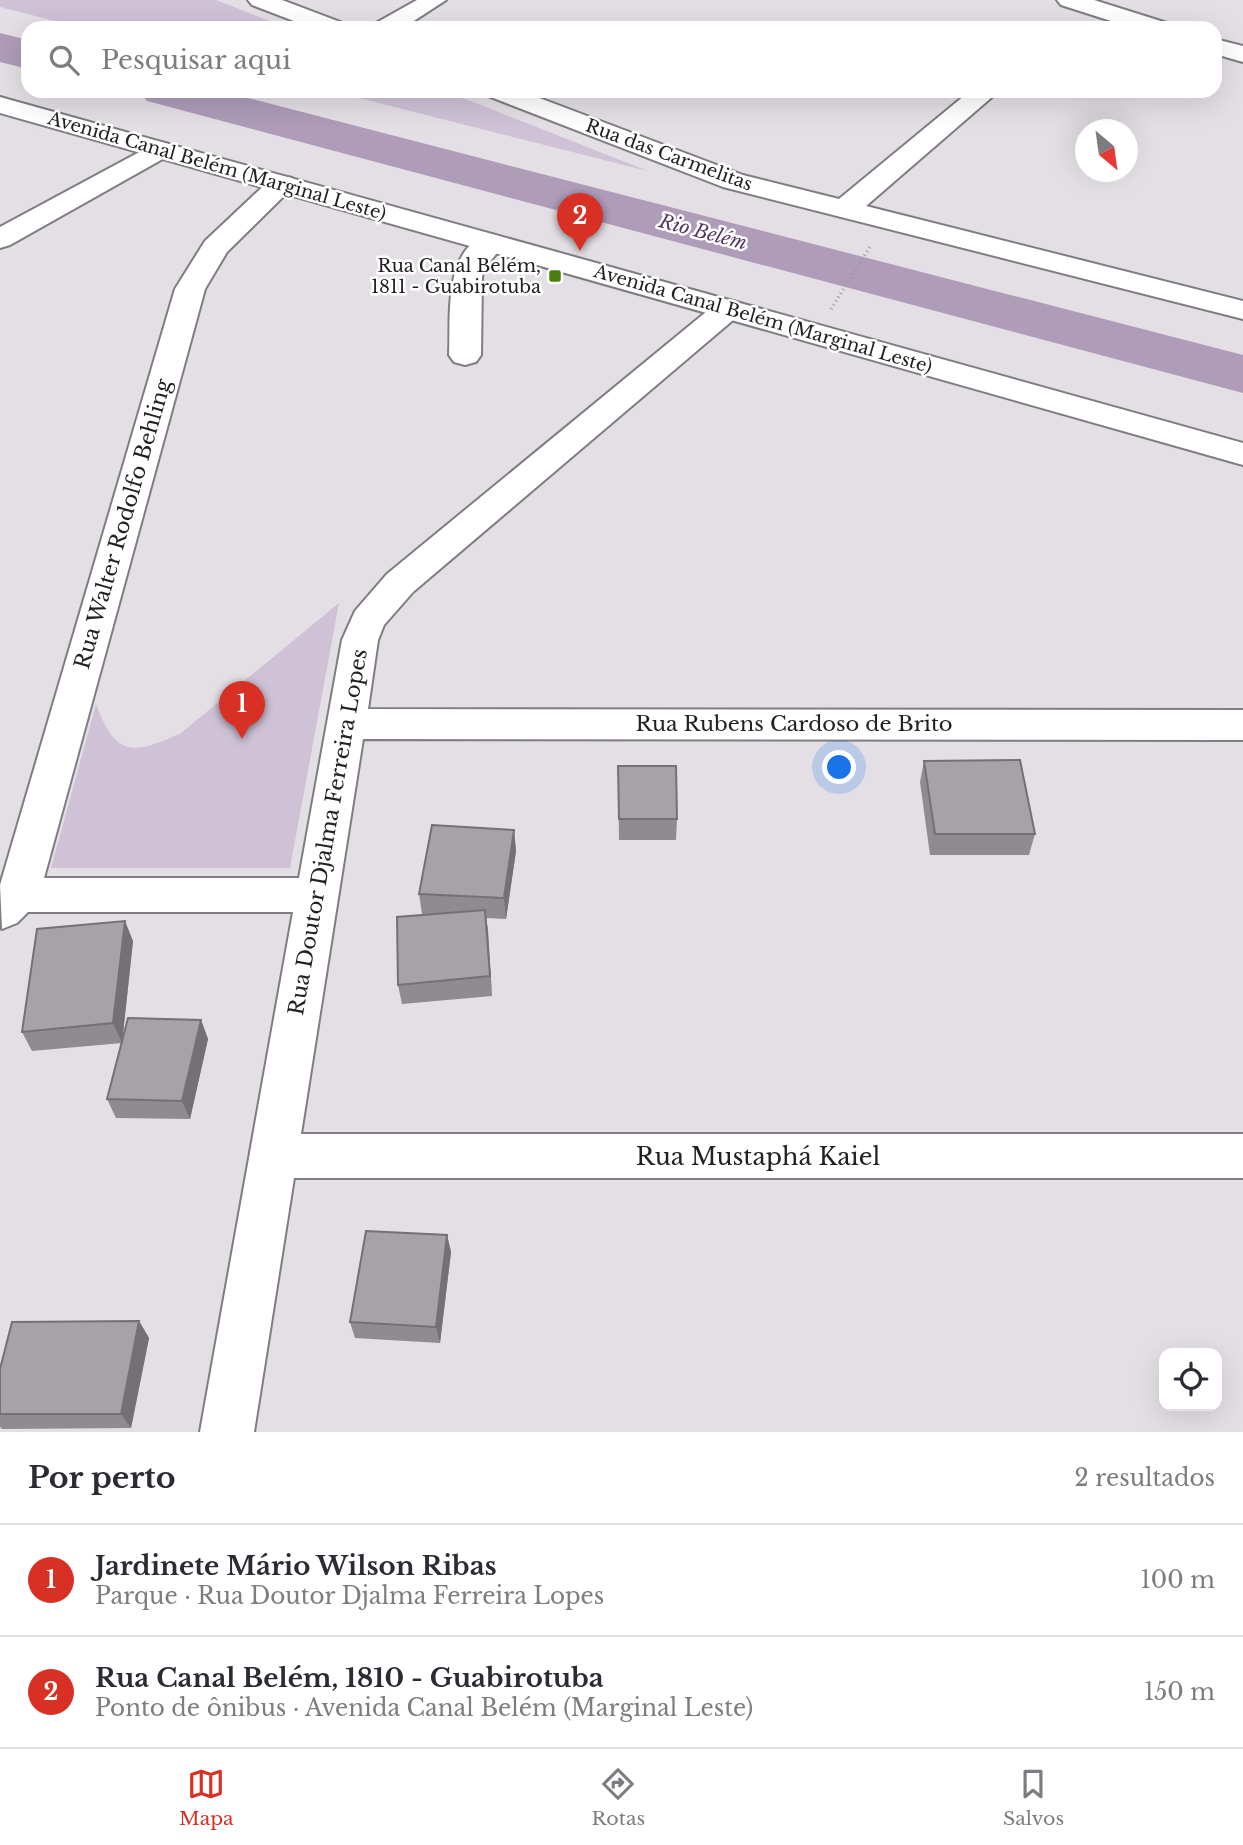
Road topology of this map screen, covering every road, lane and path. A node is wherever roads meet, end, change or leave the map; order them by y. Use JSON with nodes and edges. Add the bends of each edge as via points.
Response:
{"nodes":[{"id":1,"x":260,"y":0,"type":"edge"},
{"id":2,"x":434,"y":0,"type":"edge"},
{"id":3,"x":1080,"y":7,"type":"edge"},
{"id":4,"x":316,"y":21,"type":"edge"},
{"id":5,"x":397,"y":21,"type":"edge"},
{"id":6,"x":1132,"y":21,"type":"edge"},
{"id":7,"x":1222,"y":48,"type":"edge"},
{"id":8,"x":1243,"y":54,"type":"edge"},
{"id":9,"x":515,"y":98,"type":"edge"},
{"id":10,"x":978,"y":98,"type":"edge"},
{"id":11,"x":0,"y":104,"type":"edge"},
{"id":12,"x":158,"y":150,"type":"junction"},
{"id":13,"x":282,"y":184,"type":"junction"},
{"id":14,"x":845,"y":209,"type":"junction"},
{"id":15,"x":878,"y":234,"type":"dead end"},
{"id":16,"x":0,"y":239,"type":"edge"},
{"id":17,"x":491,"y":243,"type":"junction"},
{"id":18,"x":728,"y":309,"type":"junction"},
{"id":19,"x":831,"y":309,"type":"dead end"},
{"id":20,"x":1243,"y":310,"type":"edge"},
{"id":21,"x":466,"y":355,"type":"dead end"},
{"id":22,"x":1243,"y":454,"type":"edge"},
{"id":23,"x":346,"y":724,"type":"junction"},
{"id":24,"x":1243,"y":725,"type":"edge"},
{"id":25,"x":317,"y":895,"type":"junction"},
{"id":26,"x":9,"y":904,"type":"edge"},
{"id":27,"x":273,"y":1156,"type":"junction"},
{"id":28,"x":1243,"y":1156,"type":"edge"},
{"id":29,"x":227,"y":1432,"type":"edge"}],
"edges":[{"from":1,"to":4,"type":"street"},
{"from":2,"to":5,"type":"street"},
{"from":3,"to":6,"type":"street"},
{"from":7,"to":8,"type":"street"},
{"from":9,"to":14,"type":"street","name":"Rua das Carmelitas","via":[[721,177]]},
{"from":10,"to":14,"type":"street"},
{"from":11,"to":12,"type":"street","name":"Avenida Canal Belém (Marginal Leste)"},
{"from":12,"to":13,"type":"street","name":"Avenida Canal Belém (Marginal Leste)"},
{"from":12,"to":16,"type":"street"},
{"from":13,"to":17,"type":"street","name":"Avenida Canal Belém (Marginal Leste)"},
{"from":13,"to":26,"type":"street","name":"Rua Walter Rodolfo Behling","via":[[215,247],[190,289]]},
{"from":14,"to":20,"type":"street","name":"Rua das Carmelitas"},
{"from":15,"to":19,"type":"path"},
{"from":17,"to":18,"type":"street","name":"Avenida Canal Belém (Marginal Leste)"},
{"from":17,"to":21,"type":"street","via":[[467,277]]},
{"from":18,"to":22,"type":"street","name":"Avenida Canal Belém (Marginal Leste)"},
{"from":18,"to":23,"type":"street","name":"Rua Doutor Djalma Ferreira Lopes","via":[[380,603],[360,640]]},
{"from":23,"to":24,"type":"street","name":"Rua Rubens Cardoso de Brito"},
{"from":23,"to":25,"type":"street","name":"Rua Doutor Djalma Ferreira Lopes"},
{"from":25,"to":26,"type":"street"},
{"from":25,"to":27,"type":"street","name":"Rua Doutor Djalma Ferreira Lopes"},
{"from":27,"to":28,"type":"street","name":"Rua Mustaphá Kaiel"},
{"from":27,"to":29,"type":"street","name":"Rua Doutor Djalma Ferreira Lopes"}]}
